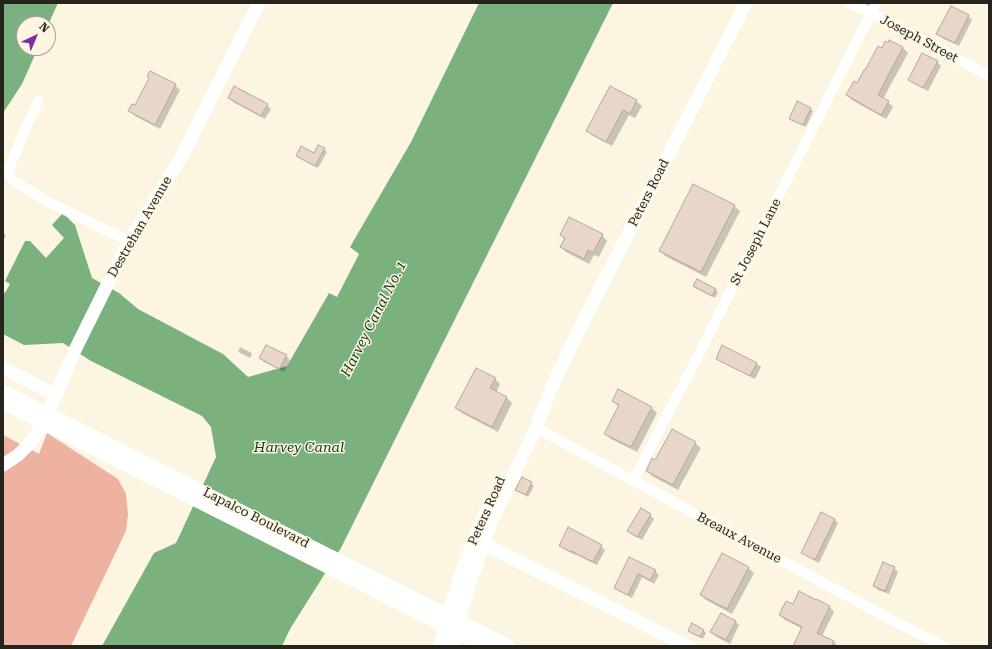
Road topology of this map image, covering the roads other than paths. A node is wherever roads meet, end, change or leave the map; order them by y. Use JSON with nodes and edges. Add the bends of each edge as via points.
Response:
{"nodes":[{"id":1,"x":259,"y":3,"type":"edge"},
{"id":2,"x":746,"y":3,"type":"edge"},
{"id":3,"x":849,"y":3,"type":"edge"},
{"id":4,"x":876,"y":3,"type":"edge"},
{"id":5,"x":871,"y":13,"type":"junction"},
{"id":6,"x":989,"y":76,"type":"edge"},
{"id":7,"x":38,"y":101,"type":"dead end"},
{"id":8,"x":129,"y":241,"type":"junction"},
{"id":9,"x":3,"y":368,"type":"edge"},
{"id":10,"x":553,"y":384,"type":"junction"},
{"id":11,"x":3,"y":391,"type":"edge"},
{"id":12,"x":56,"y":395,"type":"junction"},
{"id":13,"x":3,"y":403,"type":"edge"},
{"id":14,"x":536,"y":428,"type":"junction"},
{"id":15,"x":3,"y":465,"type":"edge"},
{"id":16,"x":633,"y":480,"type":"junction"},
{"id":17,"x":479,"y":541,"type":"junction"},
{"id":18,"x":448,"y":645,"type":"edge"},
{"id":19,"x":484,"y":646,"type":"edge"},
{"id":20,"x":509,"y":646,"type":"edge"},
{"id":21,"x":687,"y":646,"type":"edge"},
{"id":22,"x":943,"y":646,"type":"edge"}],
"edges":[{"from":1,"to":8,"type":"main road","name":"Destrehan Avenue","via":[[181,158]]},
{"from":2,"to":10,"type":"main road","name":"Peters Road"},
{"from":3,"to":5,"type":"street","name":"Joseph Street"},
{"from":4,"to":5,"type":"street","name":"St Joseph Lane"},
{"from":5,"to":6,"type":"street","name":"Joseph Street"},
{"from":5,"to":16,"type":"street","name":"St Joseph Lane","via":[[702,350]]},
{"from":7,"to":8,"type":"street","via":[[8,171],[12,180],[48,202]]},
{"from":8,"to":12,"type":"main road","name":"Destrehan Avenue","via":[[74,352]]},
{"from":9,"to":12,"type":"main road"},
{"from":10,"to":14,"type":"main road","name":"Peters Road"},
{"from":10,"to":17,"type":"main road","name":"Peters Road","via":[[530,421],[484,514]]},
{"from":11,"to":20,"type":"main road","name":"Lapalco Boulevard"},
{"from":12,"to":15,"type":"main road","name":"Destrehan Avenue","via":[[34,438],[18,455]]},
{"from":13,"to":19,"type":"main road","name":"Lapalco Boulevard"},
{"from":14,"to":16,"type":"street","name":"Breaux Avenue"},
{"from":14,"to":17,"type":"main road","name":"Peters Road","via":[[492,520]]},
{"from":16,"to":22,"type":"street","name":"Breaux Avenue"},
{"from":17,"to":18,"type":"main road","name":"Peters Road","via":[[460,576],[452,600]]},
{"from":17,"to":21,"type":"main road"}]}
